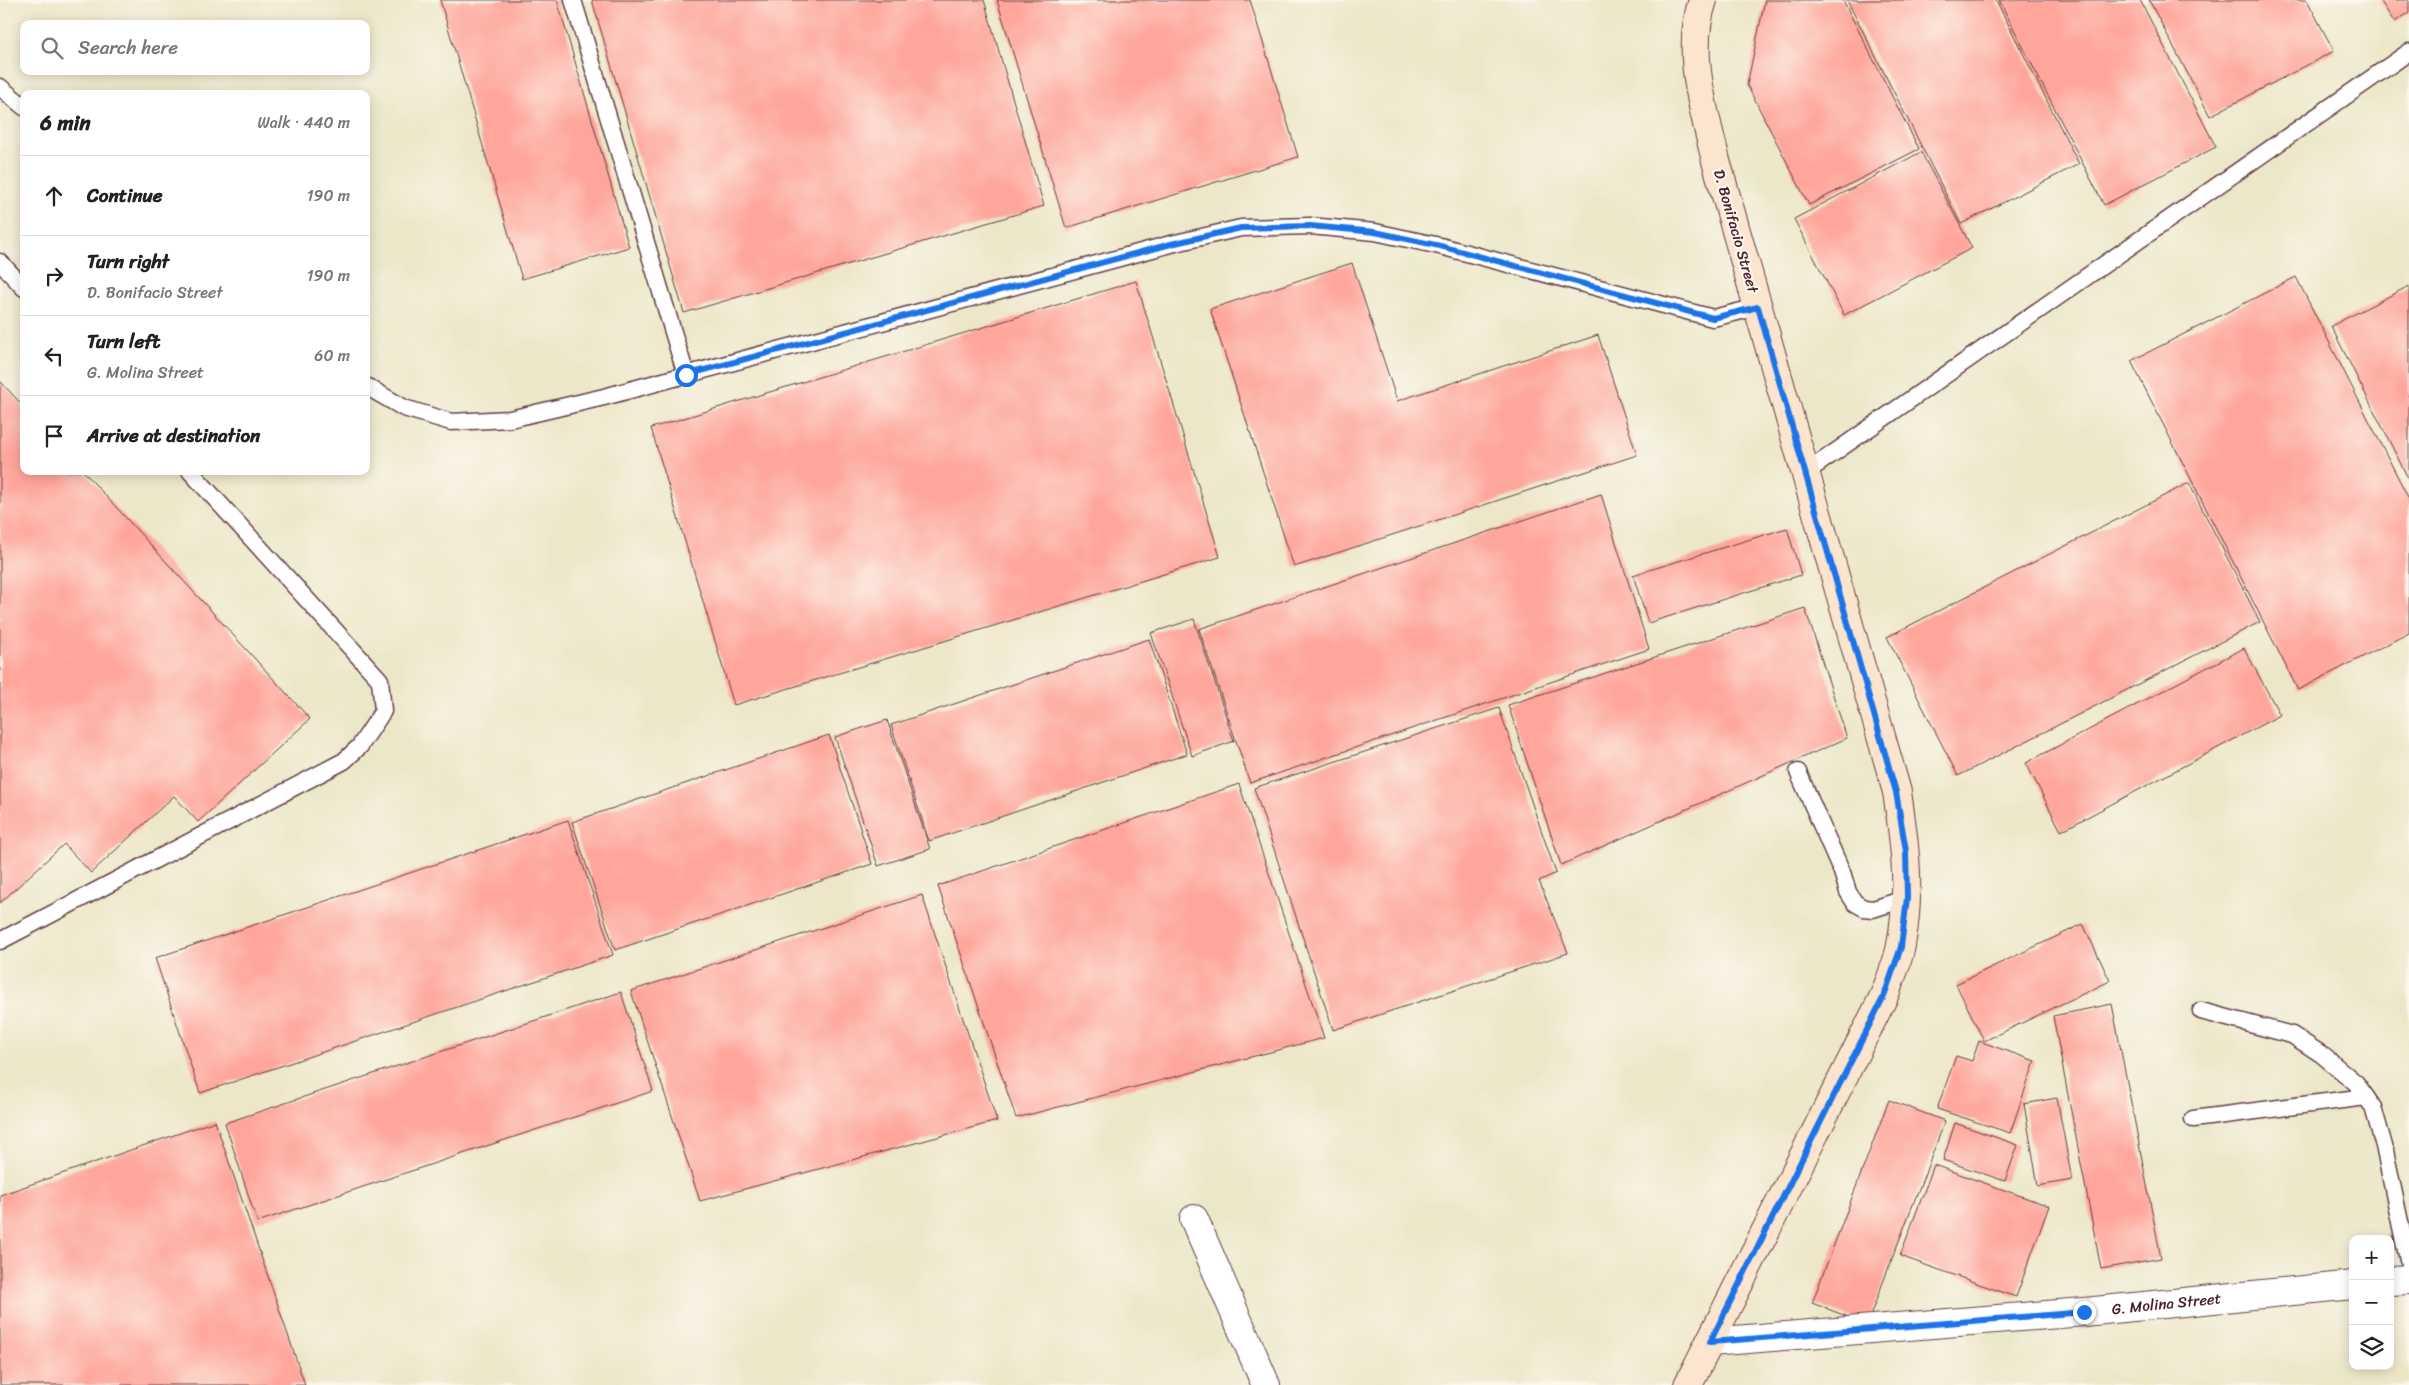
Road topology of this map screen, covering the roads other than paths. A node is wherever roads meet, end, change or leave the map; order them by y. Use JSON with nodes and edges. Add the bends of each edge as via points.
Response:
{"nodes":[{"id":1,"x":573,"y":0,"type":"edge"},
{"id":2,"x":1703,"y":0,"type":"edge"},
{"id":3,"x":2409,"y":52,"type":"edge"},
{"id":4,"x":0,"y":87,"type":"edge"},
{"id":5,"x":20,"y":104,"type":"edge"},
{"id":6,"x":0,"y":262,"type":"edge"},
{"id":7,"x":20,"y":284,"type":"edge"},
{"id":8,"x":1758,"y":307,"type":"junction"},
{"id":9,"x":686,"y":375,"type":"junction"},
{"id":10,"x":370,"y":388,"type":"edge"},
{"id":11,"x":1805,"y":473,"type":"junction"},
{"id":12,"x":194,"y":475,"type":"edge"},
{"id":13,"x":1798,"y":772,"type":"dead end"},
{"id":14,"x":1907,"y":898,"type":"junction"},
{"id":15,"x":0,"y":941,"type":"edge"},
{"id":16,"x":2201,"y":1011,"type":"dead end"},
{"id":17,"x":2366,"y":1097,"type":"junction"},
{"id":18,"x":2193,"y":1119,"type":"dead end"},
{"id":19,"x":1194,"y":1219,"type":"dead end"},
{"id":20,"x":2409,"y":1265,"type":"edge"},
{"id":21,"x":2409,"y":1280,"type":"edge"},
{"id":22,"x":2394,"y":1281,"type":"edge"},
{"id":23,"x":2349,"y":1285,"type":"edge"},
{"id":24,"x":1710,"y":1342,"type":"junction"},
{"id":25,"x":1266,"y":1385,"type":"edge"},
{"id":26,"x":1688,"y":1385,"type":"edge"}],
"edges":[{"from":1,"to":9,"type":"lane"},
{"from":2,"to":8,"type":"main road","name":"D. Bonifacio Street","via":[[1696,32],[1696,64],[1702,102]]},
{"from":3,"to":11,"type":"lane"},
{"from":4,"to":5,"type":"lane"},
{"from":6,"to":7,"type":"lane"},
{"from":8,"to":9,"type":"lane","via":[[1713,318],[1375,232],[1310,226],[1241,228]]},
{"from":8,"to":11,"type":"main road","name":"D. Bonifacio Street"},
{"from":9,"to":10,"type":"lane","via":[[510,419],[451,422],[404,408]]},
{"from":11,"to":14,"type":"main road","name":"D. Bonifacio Street","via":[[1896,792],[1906,851]]},
{"from":12,"to":15,"type":"lane","via":[[380,680],[383,711],[360,746],[344,761]]},
{"from":13,"to":14,"type":"lane","via":[[1855,902],[1873,909]]},
{"from":14,"to":24,"type":"main road","name":"D. Bonifacio Street","via":[[1901,947],[1884,996]]},
{"from":16,"to":17,"type":"lane","via":[[2292,1035],[2356,1083]]},
{"from":17,"to":18,"type":"lane"},
{"from":17,"to":20,"type":"lane","via":[[2373,1107],[2384,1146]]},
{"from":19,"to":25,"type":"street"},
{"from":21,"to":22,"type":"street"},
{"from":23,"to":24,"type":"street","name":"G. Molina Street","via":[[2074,1313]]},
{"from":24,"to":26,"type":"main road","name":"D. Bonifacio Street"}]}
